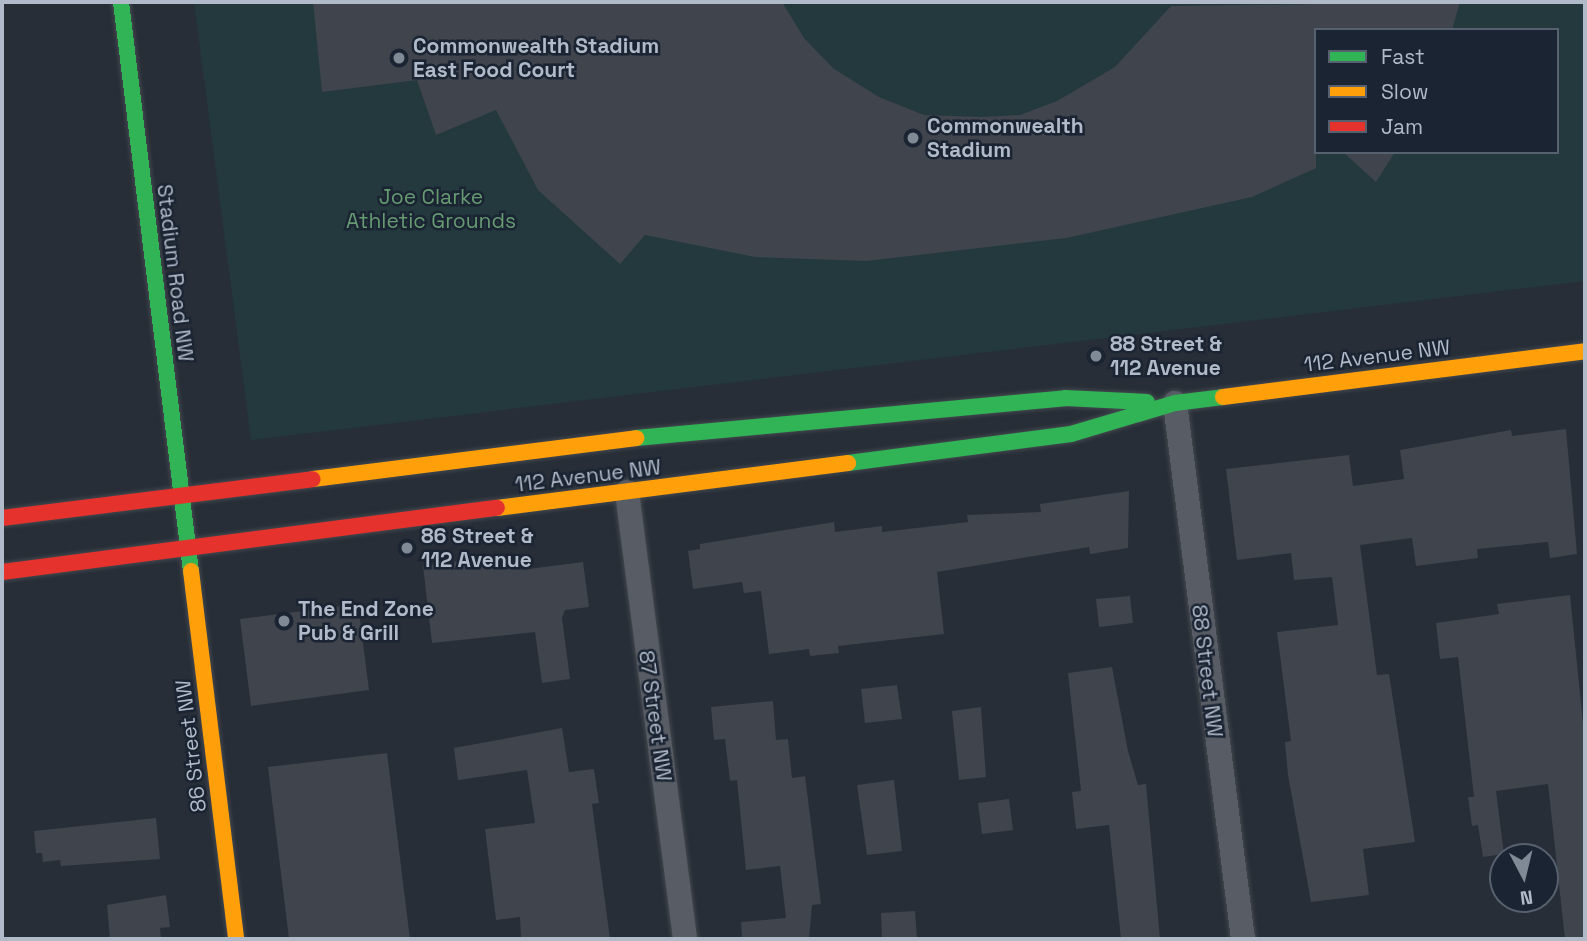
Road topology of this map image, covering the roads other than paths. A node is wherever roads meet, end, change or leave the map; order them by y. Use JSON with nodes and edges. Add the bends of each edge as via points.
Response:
{"nodes":[{"id":1,"x":121,"y":2,"type":"edge"},
{"id":2,"x":1585,"y":351,"type":"edge"},
{"id":3,"x":1175,"y":403,"type":"junction"},
{"id":4,"x":627,"y":492,"type":"junction"},
{"id":5,"x":182,"y":495,"type":"junction"},
{"id":6,"x":2,"y":518,"type":"edge"},
{"id":7,"x":188,"y":548,"type":"junction"},
{"id":8,"x":2,"y":572,"type":"edge"},
{"id":9,"x":236,"y":939,"type":"edge"},
{"id":10,"x":685,"y":939,"type":"edge"},
{"id":11,"x":1243,"y":939,"type":"edge"}],
"edges":[{"from":1,"to":5,"type":"main road","name":"Stadium Road NW"},
{"from":2,"to":3,"type":"main road","name":"112 Avenue NW"},
{"from":3,"to":4,"type":"main road","name":"112 Avenue NW","via":[[1070,434]]},
{"from":3,"to":5,"type":"main road","name":"112 Avenue NW","via":[[1065,398],[651,436]]},
{"from":3,"to":11,"type":"street","name":"88 Street NW"},
{"from":4,"to":7,"type":"main road","name":"112 Avenue NW"},
{"from":4,"to":10,"type":"street","name":"87 Street NW"},
{"from":5,"to":6,"type":"main road","name":"112 Avenue NW"},
{"from":5,"to":7,"type":"main road","name":"Stadium Road NW"},
{"from":7,"to":8,"type":"main road","name":"112 Avenue NW"},
{"from":7,"to":9,"type":"main road","name":"86 Street NW"}]}
